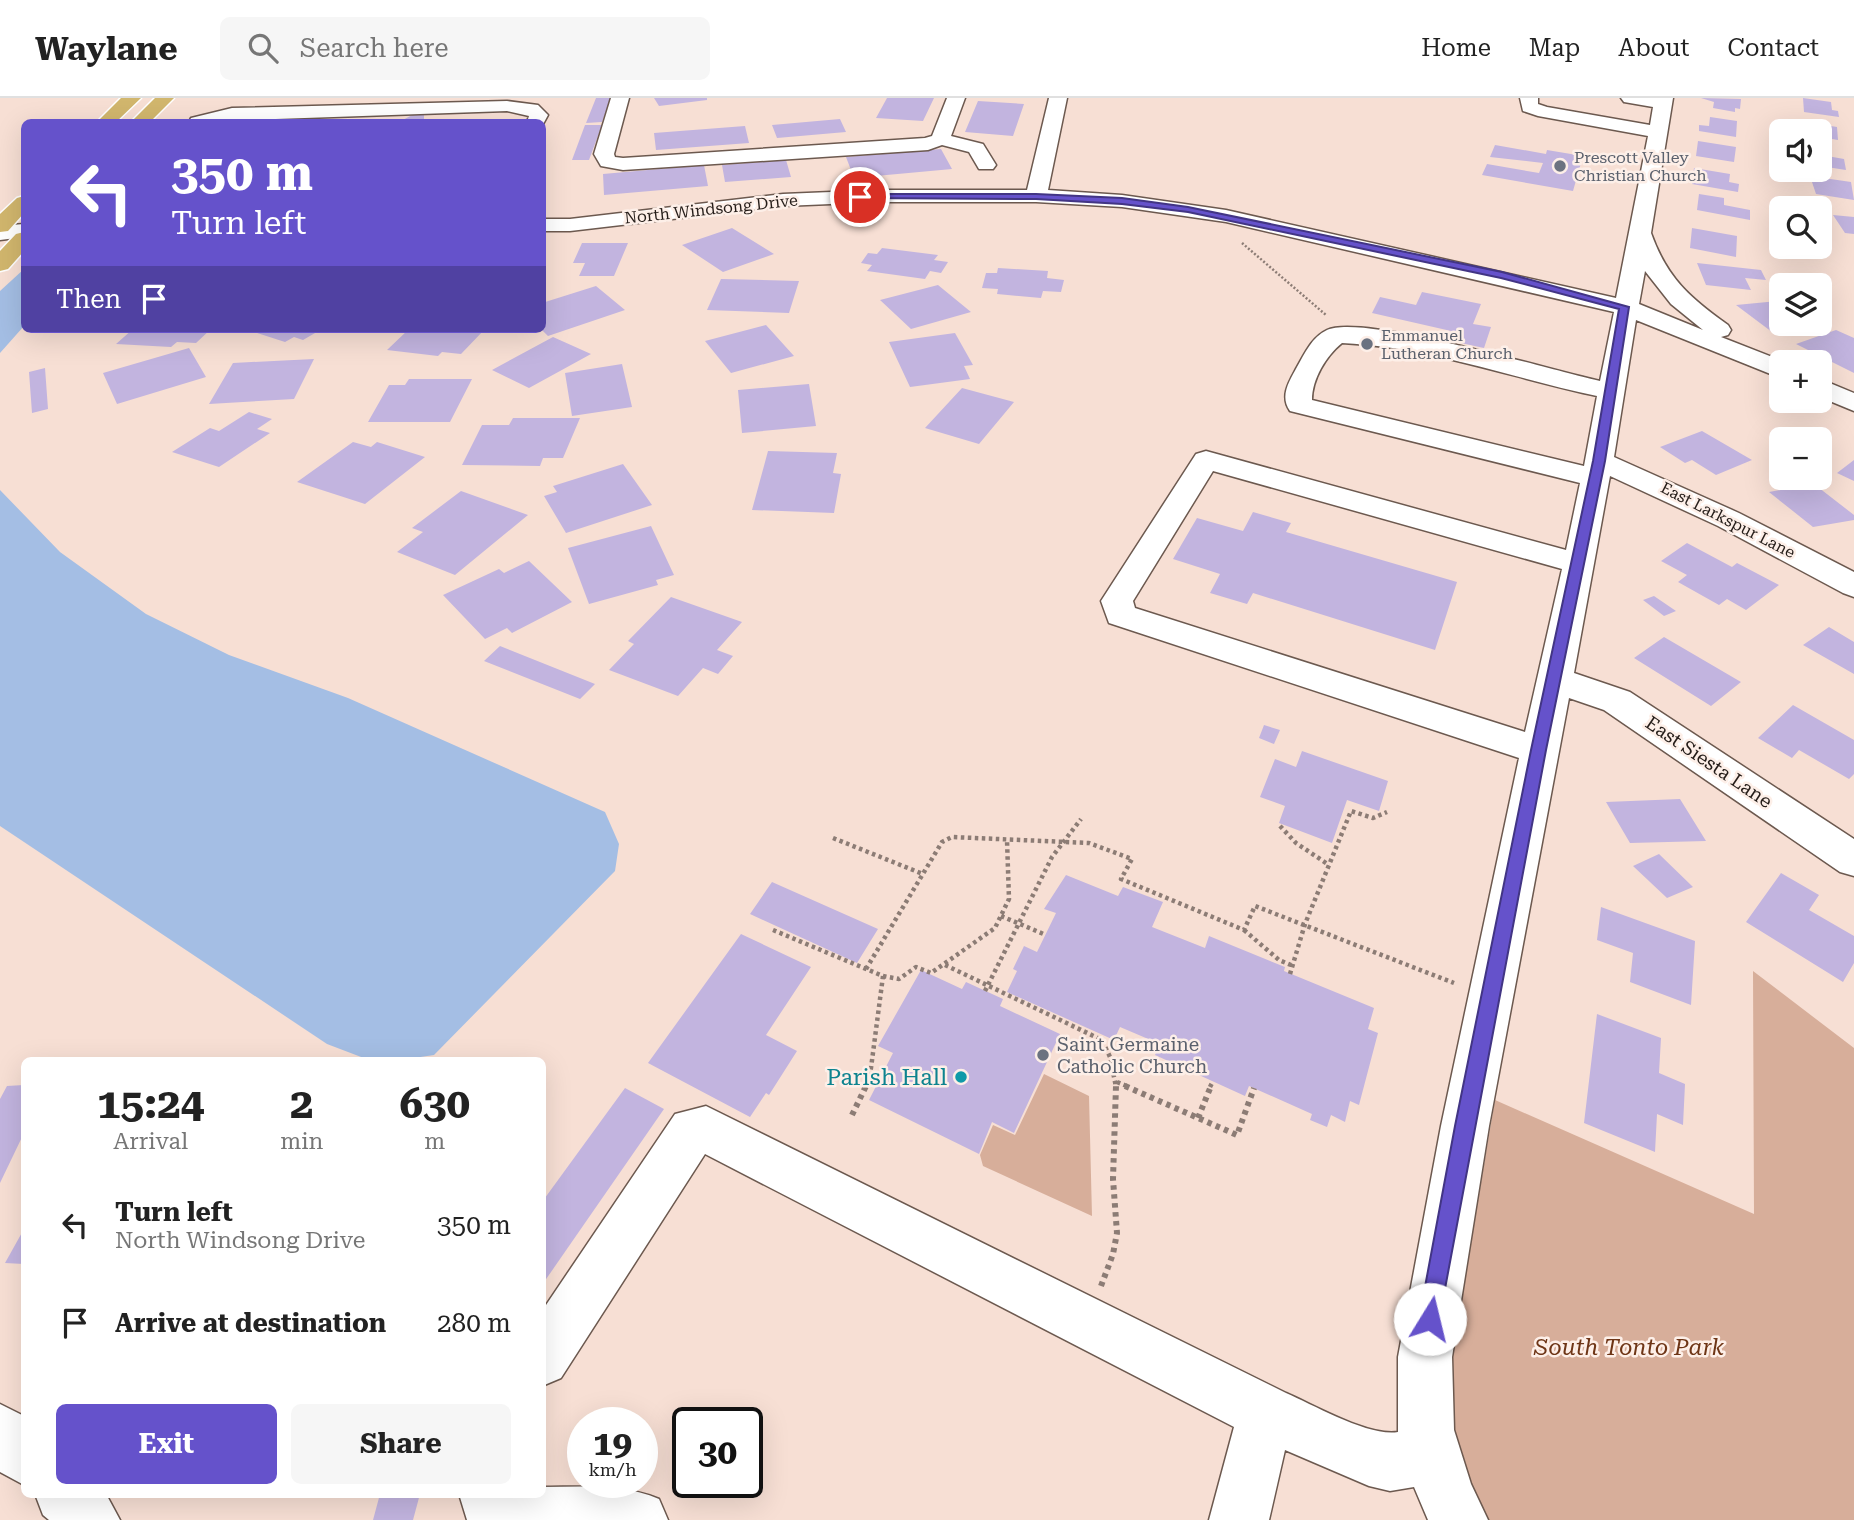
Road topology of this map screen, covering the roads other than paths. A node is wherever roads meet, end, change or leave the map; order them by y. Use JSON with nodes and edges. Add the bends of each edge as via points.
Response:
{"nodes":[{"id":1,"x":132,"y":98,"type":"edge"},
{"id":2,"x":165,"y":98,"type":"edge"},
{"id":3,"x":620,"y":98,"type":"edge"},
{"id":4,"x":956,"y":98,"type":"edge"},
{"id":5,"x":1058,"y":98,"type":"edge"},
{"id":6,"x":1529,"y":98,"type":"edge"},
{"id":7,"x":1630,"y":98,"type":"edge"},
{"id":8,"x":1663,"y":100,"type":"edge"},
{"id":9,"x":109,"y":119,"type":"edge"},
{"id":10,"x":143,"y":119,"type":"edge"},
{"id":11,"x":211,"y":119,"type":"edge"},
{"id":12,"x":537,"y":119,"type":"edge"},
{"id":13,"x":1657,"y":132,"type":"junction"},
{"id":14,"x":940,"y":138,"type":"junction"},
{"id":15,"x":986,"y":165,"type":"dead end"},
{"id":16,"x":822,"y":176,"type":"junction"},
{"id":17,"x":1036,"y":196,"type":"junction"},
{"id":18,"x":21,"y":205,"type":"edge"},
{"id":19,"x":546,"y":225,"type":"edge"},
{"id":20,"x":0,"y":226,"type":"edge"},
{"id":21,"x":21,"y":231,"type":"edge"},
{"id":22,"x":1639,"y":231,"type":"junction"},
{"id":23,"x":0,"y":233,"type":"edge"},
{"id":24,"x":21,"y":242,"type":"edge"},
{"id":25,"x":0,"y":264,"type":"edge"},
{"id":26,"x":1625,"y":307,"type":"junction"},
{"id":27,"x":1769,"y":363,"type":"edge"},
{"id":28,"x":1769,"y":364,"type":"edge"},
{"id":29,"x":1610,"y":391,"type":"junction"},
{"id":30,"x":1832,"y":393,"type":"edge"},
{"id":31,"x":1854,"y":403,"type":"edge"},
{"id":32,"x":1597,"y":469,"type":"junction"},
{"id":33,"x":1577,"y":563,"type":"junction"},
{"id":34,"x":1854,"y":586,"type":"edge"},
{"id":35,"x":1555,"y":680,"type":"junction"},
{"id":36,"x":1539,"y":750,"type":"junction"},
{"id":37,"x":1854,"y":860,"type":"edge"},
{"id":38,"x":546,"y":1353,"type":"edge"},
{"id":39,"x":1266,"y":1413,"type":"junction"},
{"id":40,"x":0,"y":1432,"type":"edge"},
{"id":41,"x":21,"y":1453,"type":"edge"},
{"id":42,"x":1433,"y":1455,"type":"junction"},
{"id":43,"x":68,"y":1498,"type":"edge"},
{"id":44,"x":489,"y":1498,"type":"edge"},
{"id":45,"x":90,"y":1520,"type":"edge"},
{"id":46,"x":638,"y":1520,"type":"edge"},
{"id":47,"x":1239,"y":1520,"type":"edge"},
{"id":48,"x":1458,"y":1520,"type":"edge"}],
"edges":[{"from":1,"to":9,"type":"main road"},
{"from":2,"to":10,"type":"main road"},
{"from":3,"to":16,"type":"street","via":[[604,154],[608,162]]},
{"from":4,"to":14,"type":"street"},
{"from":5,"to":17,"type":"street"},
{"from":6,"to":13,"type":"street","via":[[1529,107],[1544,112]]},
{"from":7,"to":8,"type":"street"},
{"from":8,"to":13,"type":"street"},
{"from":11,"to":12,"type":"street","via":[[232,114],[507,106],[532,109]]},
{"from":13,"to":22,"type":"street"},
{"from":14,"to":15,"type":"street","via":[[976,148]]},
{"from":14,"to":16,"type":"street"},
{"from":16,"to":17,"type":"street","name":"North Windsong Drive"},
{"from":16,"to":19,"type":"street","name":"North Windsong Drive","via":[[783,200]]},
{"from":17,"to":26,"type":"street","name":"North Windsong Drive","via":[[1122,201],[1226,216],[1502,275]]},
{"from":18,"to":20,"type":"main road"},
{"from":21,"to":23,"type":"street"},
{"from":22,"to":26,"type":"street"},
{"from":22,"to":27,"type":"street","via":[[1647,260],[1660,280],[1696,313]]},
{"from":24,"to":25,"type":"main road"},
{"from":26,"to":28,"type":"street","name":"North Windsong Drive"},
{"from":26,"to":29,"type":"street"},
{"from":29,"to":32,"type":"street"},
{"from":29,"to":32,"type":"street","name":"East Larkspur Lane","via":[[1406,340],[1336,335],[1321,347],[1299,387],[1299,404]]},
{"from":30,"to":31,"type":"street"},
{"from":32,"to":33,"type":"street"},
{"from":32,"to":34,"type":"street","name":"East Larkspur Lane","via":[[1734,520]]},
{"from":33,"to":35,"type":"street"},
{"from":33,"to":36,"type":"street","via":[[1206,460],[1118,601],[1121,615]]},
{"from":35,"to":36,"type":"street"},
{"from":35,"to":37,"type":"street","name":"East Siesta Lane","via":[[1617,701]]},
{"from":36,"to":42,"type":"street","via":[[1424,1357],[1426,1430]]},
{"from":38,"to":39,"type":"street","via":[[692,1131],[699,1128]]},
{"from":39,"to":42,"type":"street","via":[[1369,1457],[1390,1462]]},
{"from":39,"to":47,"type":"street"},
{"from":40,"to":41,"type":"street"},
{"from":42,"to":48,"type":"street"},
{"from":43,"to":45,"type":"street"},
{"from":44,"to":46,"type":"street","via":[[495,1517]]}]}
